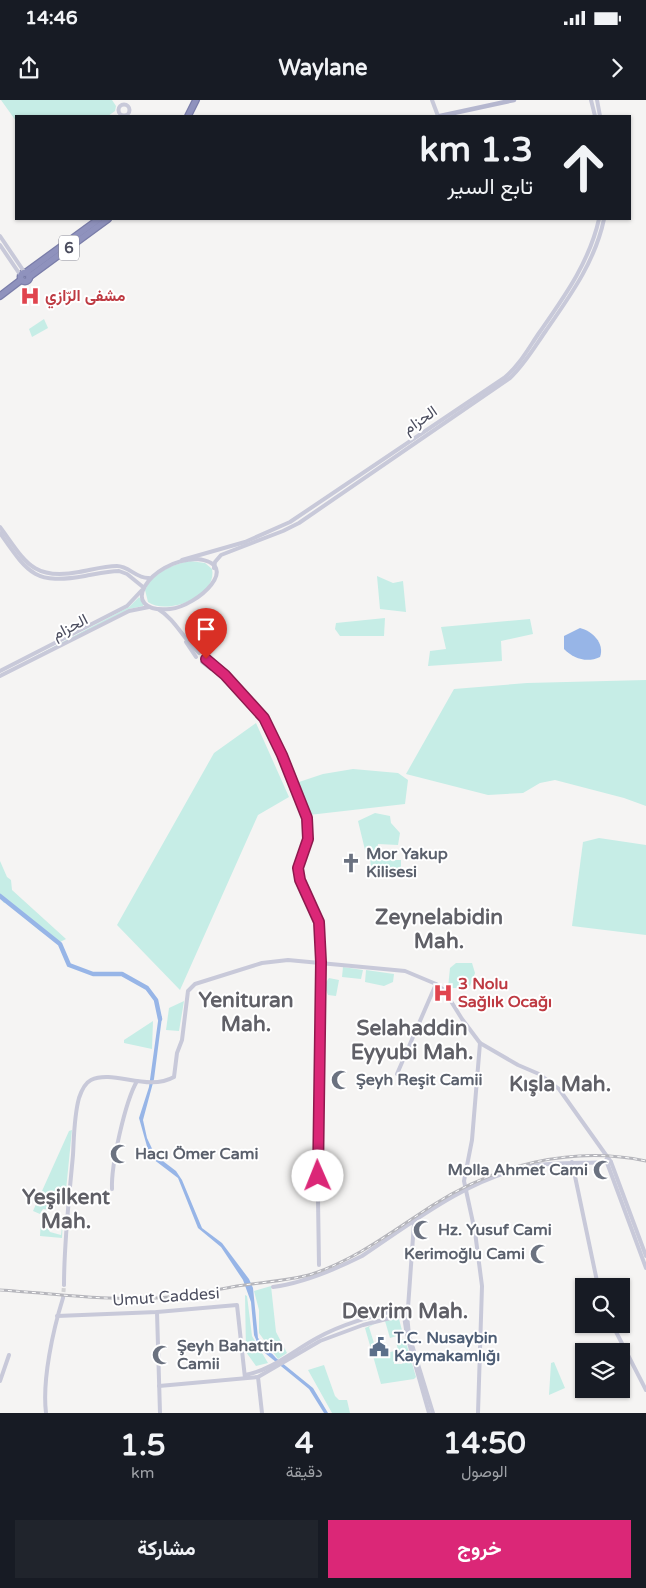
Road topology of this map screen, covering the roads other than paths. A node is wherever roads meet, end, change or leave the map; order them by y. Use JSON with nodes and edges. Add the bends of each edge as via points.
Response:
{"nodes":[{"id":1,"x":119,"y":100,"type":"edge"},
{"id":2,"x":196,"y":100,"type":"edge"},
{"id":3,"x":432,"y":100,"type":"edge"},
{"id":4,"x":514,"y":100,"type":"edge"},
{"id":5,"x":591,"y":100,"type":"edge"},
{"id":6,"x":597,"y":100,"type":"edge"},
{"id":7,"x":124,"y":104,"type":"junction"},
{"id":8,"x":119,"y":107,"type":"junction"},
{"id":9,"x":128,"y":115,"type":"edge"},
{"id":10,"x":188,"y":115,"type":"edge"},
{"id":11,"x":439,"y":115,"type":"edge"},
{"id":12,"x":444,"y":115,"type":"edge"},
{"id":13,"x":595,"y":115,"type":"edge"},
{"id":14,"x":600,"y":115,"type":"edge"},
{"id":15,"x":98,"y":220,"type":"edge"},
{"id":16,"x":107,"y":220,"type":"edge"},
{"id":17,"x":599,"y":220,"type":"edge"},
{"id":18,"x":604,"y":220,"type":"edge"},
{"id":19,"x":0,"y":236,"type":"edge"},
{"id":20,"x":0,"y":245,"type":"edge"},
{"id":21,"x":24,"y":276,"type":"junction"},
{"id":22,"x":0,"y":296,"type":"edge"},
{"id":23,"x":0,"y":527,"type":"edge"},
{"id":24,"x":0,"y":533,"type":"edge"},
{"id":25,"x":182,"y":560,"type":"junction"},
{"id":26,"x":214,"y":568,"type":"junction"},
{"id":27,"x":151,"y":577,"type":"junction"},
{"id":28,"x":142,"y":588,"type":"junction"},
{"id":29,"x":155,"y":608,"type":"junction"},
{"id":30,"x":175,"y":608,"type":"junction"},
{"id":31,"x":168,"y":617,"type":"junction"},
{"id":32,"x":183,"y":638,"type":"junction"},
{"id":33,"x":199,"y":653,"type":"dead end"},
{"id":34,"x":196,"y":657,"type":"dead end"},
{"id":35,"x":204,"y":660,"type":"dead end"},
{"id":36,"x":0,"y":671,"type":"edge"},
{"id":37,"x":0,"y":676,"type":"edge"},
{"id":38,"x":321,"y":962,"type":"junction"},
{"id":39,"x":436,"y":984,"type":"junction"},
{"id":40,"x":480,"y":1043,"type":"junction"},
{"id":41,"x":397,"y":1074,"type":"dead end"},
{"id":42,"x":137,"y":1081,"type":"junction"},
{"id":43,"x":572,"y":1162,"type":"junction"},
{"id":44,"x":609,"y":1162,"type":"junction"},
{"id":45,"x":112,"y":1189,"type":"dead end"},
{"id":46,"x":465,"y":1190,"type":"junction"},
{"id":47,"x":414,"y":1223,"type":"junction"},
{"id":48,"x":646,"y":1256,"type":"edge"},
{"id":49,"x":319,"y":1264,"type":"dead end"},
{"id":50,"x":646,"y":1268,"type":"edge"},
{"id":51,"x":596,"y":1278,"type":"edge"},
{"id":52,"x":64,"y":1285,"type":"tunnel mouth"},
{"id":53,"x":273,"y":1287,"type":"dead end"},
{"id":54,"x":63,"y":1298,"type":"tunnel mouth"},
{"id":55,"x":404,"y":1308,"type":"junction"},
{"id":56,"x":156,"y":1312,"type":"junction"},
{"id":57,"x":404,"y":1315,"type":"junction"},
{"id":58,"x":57,"y":1316,"type":"junction"},
{"id":59,"x":617,"y":1333,"type":"edge"},
{"id":60,"x":10,"y":1355,"type":"dead end"},
{"id":61,"x":284,"y":1360,"type":"junction"},
{"id":62,"x":272,"y":1367,"type":"junction"},
{"id":63,"x":245,"y":1376,"type":"junction"},
{"id":64,"x":258,"y":1377,"type":"junction"},
{"id":65,"x":0,"y":1381,"type":"edge"},
{"id":66,"x":159,"y":1386,"type":"junction"},
{"id":67,"x":646,"y":1390,"type":"edge"},
{"id":68,"x":46,"y":1413,"type":"edge"},
{"id":69,"x":160,"y":1413,"type":"edge"},
{"id":70,"x":262,"y":1413,"type":"edge"},
{"id":71,"x":429,"y":1413,"type":"edge"},
{"id":72,"x":433,"y":1413,"type":"edge"},
{"id":73,"x":478,"y":1413,"type":"edge"}],
"edges":[{"from":1,"to":7,"type":"street"},
{"from":1,"to":8,"type":"street"},
{"from":2,"to":10,"type":"highway"},
{"from":3,"to":11,"type":"street"},
{"from":4,"to":12,"type":"main road"},
{"from":5,"to":13,"type":"street"},
{"from":6,"to":14,"type":"street"},
{"from":7,"to":8,"type":"street"},
{"from":7,"to":9,"type":"street","via":[[129,109]]},
{"from":8,"to":9,"type":"street","via":[[120,114]]},
{"from":15,"to":21,"type":"highway","number":"6"},
{"from":16,"to":21,"type":"highway","number":"6"},
{"from":17,"to":25,"type":"street","name":"الحزام","via":[[587,257],[575,280],[521,360],[504,378],[290,522],[247,541]]},
{"from":18,"to":26,"type":"street","name":"الحزام","via":[[582,277],[510,378],[299,523],[221,555]]},
{"from":19,"to":21,"type":"street"},
{"from":20,"to":21,"type":"street"},
{"from":21,"to":22,"type":"highway","number":"6"},
{"from":23,"to":27,"type":"street","via":[[25,560],[45,574],[64,575],[118,566],[128,568],[142,578]]},
{"from":24,"to":28,"type":"street","via":[[21,562],[41,577],[56,580],[119,571]]},
{"from":25,"to":26,"type":"street","via":[[204,560]]},
{"from":25,"to":27,"type":"street","via":[[162,568]]},
{"from":26,"to":30,"type":"street","via":[[215,580],[207,591],[190,603]]},
{"from":27,"to":28,"type":"street"},
{"from":28,"to":29,"type":"street","via":[[144,601]]},
{"from":28,"to":36,"type":"street","name":"الحزام","via":[[127,606]]},
{"from":29,"to":30,"type":"street"},
{"from":29,"to":31,"type":"street"},
{"from":29,"to":37,"type":"street","name":"الحزام","via":[[129,611]]},
{"from":30,"to":31,"type":"street","via":[[168,612]]},
{"from":31,"to":32,"type":"street"},
{"from":32,"to":33,"type":"street"},
{"from":32,"to":34,"type":"street"},
{"from":35,"to":38,"type":"street","via":[[218,670],[264,718],[306,813],[308,839],[298,873],[318,918]]},
{"from":38,"to":39,"type":"street","via":[[396,969]]},
{"from":38,"to":42,"type":"street","via":[[288,960],[262,963],[195,984],[188,991],[174,1077],[156,1083]]},
{"from":38,"to":49,"type":"street","via":[[317,1133]]},
{"from":39,"to":40,"type":"street","via":[[444,990]]},
{"from":39,"to":41,"type":"street"},
{"from":40,"to":44,"type":"street","via":[[559,1089]]},
{"from":40,"to":46,"type":"street","via":[[472,1140],[464,1172]]},
{"from":42,"to":45,"type":"street","via":[[111,1171]]},
{"from":42,"to":52,"type":"street","via":[[92,1079],[79,1098],[64,1248]]},
{"from":43,"to":44,"type":"street"},
{"from":43,"to":46,"type":"street","via":[[526,1167]]},
{"from":43,"to":51,"type":"street"},
{"from":44,"to":48,"type":"street"},
{"from":44,"to":50,"type":"street"},
{"from":46,"to":47,"type":"street"},
{"from":46,"to":73,"type":"street","via":[[475,1232],[482,1286]]},
{"from":47,"to":53,"type":"street","via":[[341,1266],[318,1276]]},
{"from":47,"to":55,"type":"street","via":[[410,1298]]},
{"from":54,"to":58,"type":"street"},
{"from":55,"to":57,"type":"street"},
{"from":55,"to":57,"type":"street","via":[[410,1312]]},
{"from":55,"to":61,"type":"street","via":[[317,1337]]},
{"from":56,"to":58,"type":"street","name":"Umut Caddesi"},
{"from":56,"to":63,"type":"street","name":"Umut Caddesi","via":[[237,1305]]},
{"from":56,"to":66,"type":"street"},
{"from":57,"to":61,"type":"street","via":[[363,1325]]},
{"from":57,"to":71,"type":"street"},
{"from":57,"to":72,"type":"street"},
{"from":58,"to":68,"type":"street","via":[[48,1370]]},
{"from":59,"to":67,"type":"street"},
{"from":60,"to":65,"type":"street"},
{"from":61,"to":62,"type":"street"},
{"from":62,"to":63,"type":"street"},
{"from":62,"to":64,"type":"street"},
{"from":63,"to":64,"type":"street"},
{"from":63,"to":66,"type":"street"},
{"from":64,"to":70,"type":"street"},
{"from":66,"to":69,"type":"street"}]}
